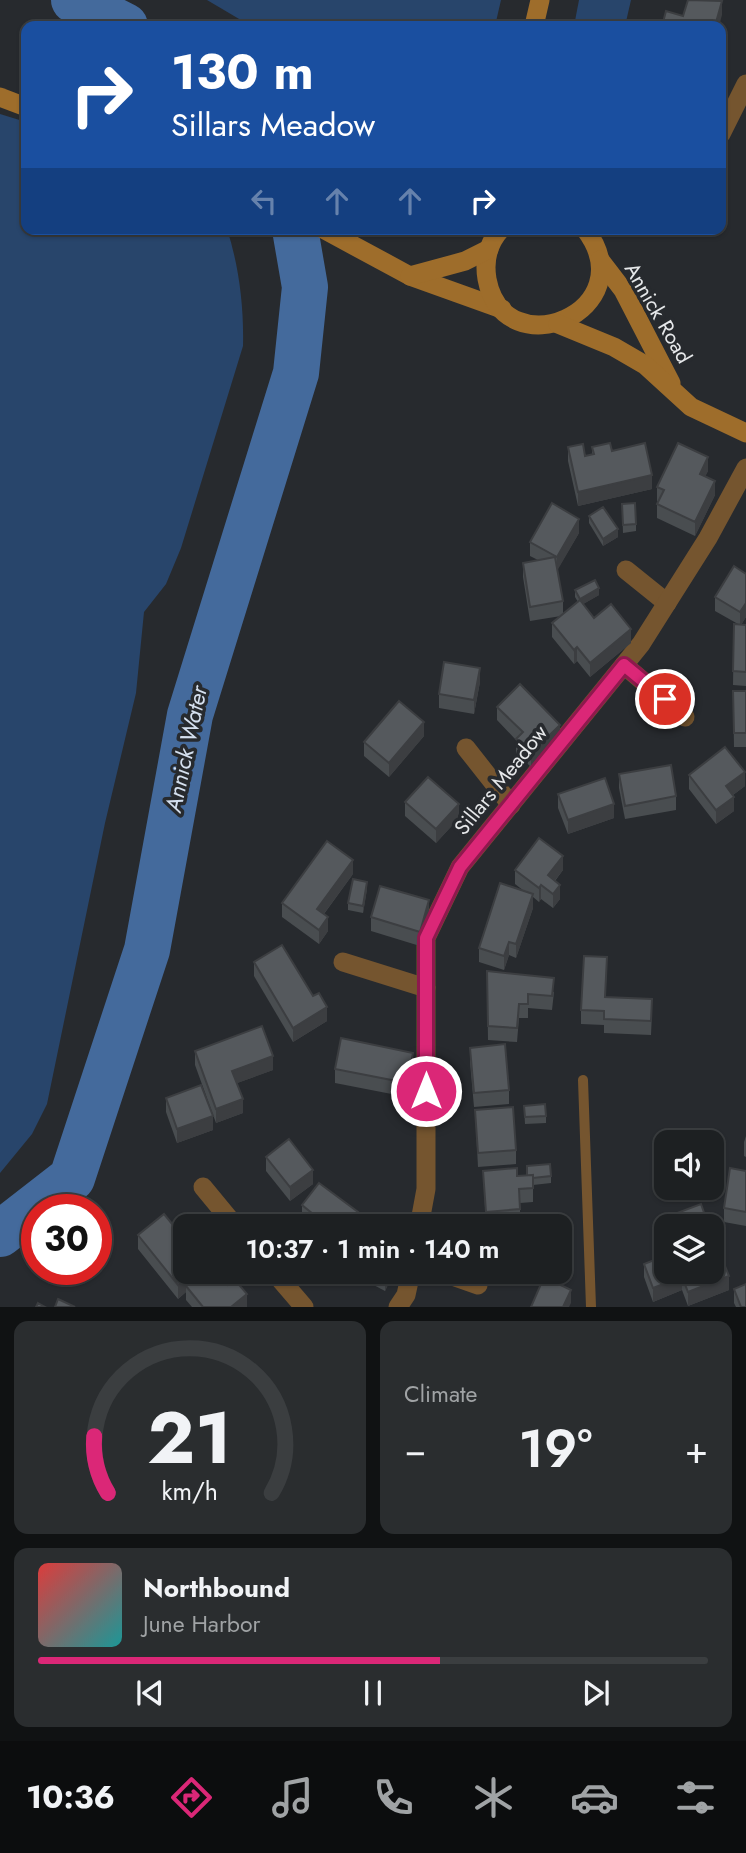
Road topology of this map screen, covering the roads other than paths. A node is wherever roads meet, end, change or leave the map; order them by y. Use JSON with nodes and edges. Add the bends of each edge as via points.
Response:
{"nodes":[{"id":1,"x":540,"y":0,"type":"edge"},
{"id":2,"x":535,"y":21,"type":"edge"},
{"id":3,"x":746,"y":84,"type":"edge"},
{"id":4,"x":0,"y":97,"type":"edge"},
{"id":5,"x":21,"y":105,"type":"edge"},
{"id":6,"x":726,"y":124,"type":"edge"},
{"id":7,"x":334,"y":235,"type":"edge"},
{"id":8,"x":589,"y":235,"type":"edge"},
{"id":9,"x":495,"y":236,"type":"edge"},
{"id":10,"x":600,"y":260,"type":"junction"},
{"id":11,"x":410,"y":276,"type":"junction"},
{"id":12,"x":502,"y":309,"type":"junction"},
{"id":13,"x":558,"y":324,"type":"junction"},
{"id":14,"x":675,"y":390,"type":"junction"},
{"id":15,"x":746,"y":433,"type":"edge"},
{"id":16,"x":746,"y":468,"type":"edge"},
{"id":17,"x":626,"y":570,"type":"dead end"},
{"id":18,"x":667,"y":603,"type":"junction"},
{"id":19,"x":624,"y":665,"type":"junction"},
{"id":20,"x":685,"y":716,"type":"dead end"},
{"id":21,"x":466,"y":748,"type":"dead end"},
{"id":22,"x":511,"y":805,"type":"junction"},
{"id":23,"x":343,"y":962,"type":"dead end"},
{"id":24,"x":426,"y":988,"type":"junction"},
{"id":25,"x":583,"y":1080,"type":"dead end"},
{"id":26,"x":203,"y":1187,"type":"dead end"},
{"id":27,"x":225,"y":1214,"type":"edge"},
{"id":28,"x":421,"y":1214,"type":"edge"},
{"id":29,"x":284,"y":1284,"type":"edge"},
{"id":30,"x":408,"y":1284,"type":"edge"},
{"id":31,"x":475,"y":1284,"type":"edge"},
{"id":32,"x":478,"y":1285,"type":"dead end"},
{"id":33,"x":304,"y":1307,"type":"edge"},
{"id":34,"x":398,"y":1307,"type":"edge"},
{"id":35,"x":591,"y":1307,"type":"edge"}],
"edges":[{"from":1,"to":2,"type":"main road"},
{"from":3,"to":6,"type":"street"},
{"from":4,"to":5,"type":"main road"},
{"from":7,"to":11,"type":"main road"},
{"from":8,"to":10,"type":"main road","name":"Annick Road"},
{"from":9,"to":11,"type":"main road","via":[[465,261]]},
{"from":9,"to":12,"type":"main road","via":[[485,269],[489,289]]},
{"from":10,"to":13,"type":"main road","via":[[594,294],[580,312]]},
{"from":10,"to":14,"type":"main road","name":"Annick Road","via":[[623,290]]},
{"from":11,"to":12,"type":"main road"},
{"from":12,"to":13,"type":"main road","via":[[523,323]]},
{"from":13,"to":14,"type":"main road","name":"Annick Road","via":[[614,347]]},
{"from":14,"to":15,"type":"main road","name":"Annick Road","via":[[691,407]]},
{"from":16,"to":18,"type":"street","name":"Sillars Meadow"},
{"from":17,"to":18,"type":"street"},
{"from":18,"to":19,"type":"street","name":"Sillars Meadow"},
{"from":19,"to":20,"type":"street"},
{"from":19,"to":22,"type":"street","name":"Sillars Meadow"},
{"from":21,"to":22,"type":"street"},
{"from":22,"to":24,"type":"street","name":"Sillars Meadow","via":[[460,867],[426,938]]},
{"from":23,"to":24,"type":"street"},
{"from":24,"to":28,"type":"street","name":"Sillars Meadow","via":[[426,1189]]},
{"from":25,"to":35,"type":"lane"},
{"from":26,"to":27,"type":"street"},
{"from":29,"to":33,"type":"street"},
{"from":30,"to":34,"type":"street"},
{"from":31,"to":32,"type":"street"}]}
